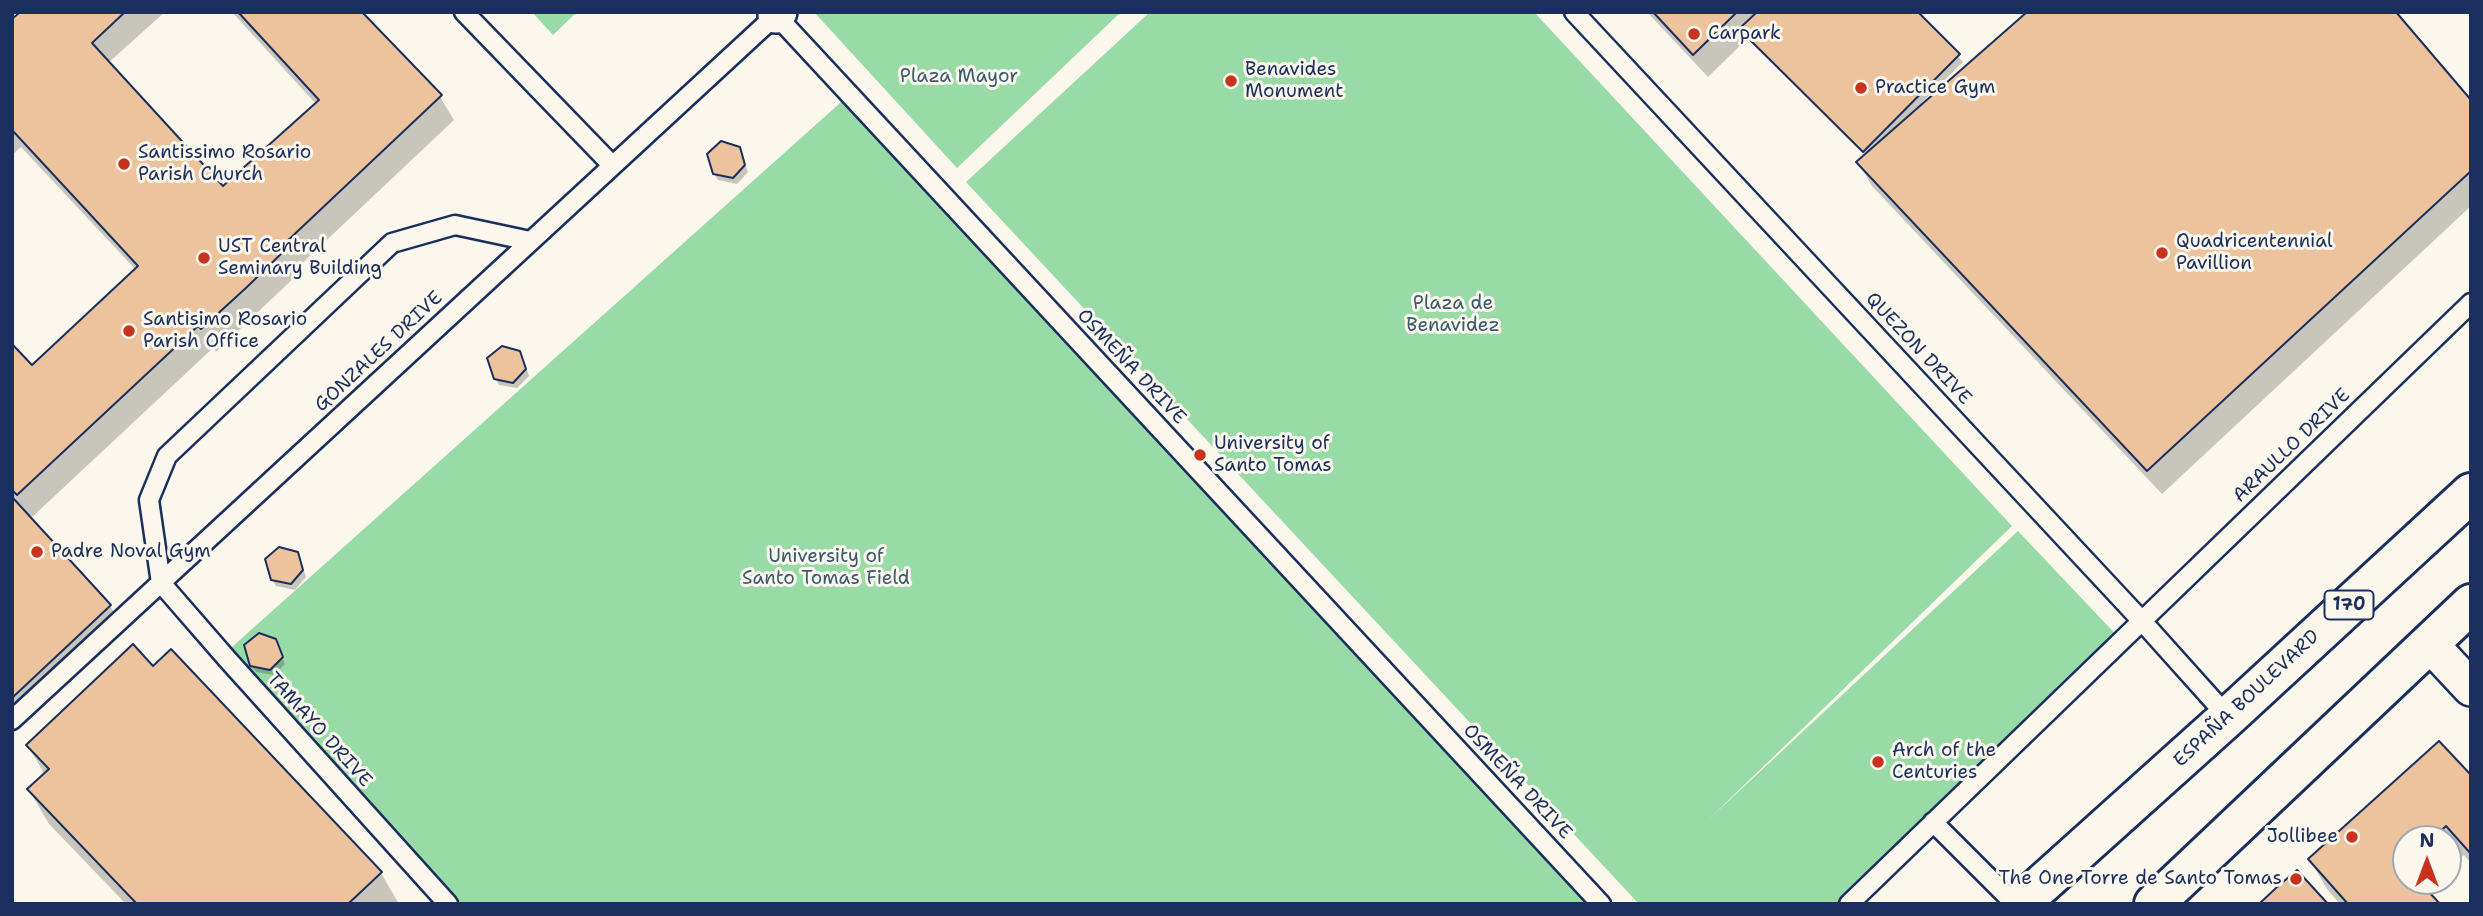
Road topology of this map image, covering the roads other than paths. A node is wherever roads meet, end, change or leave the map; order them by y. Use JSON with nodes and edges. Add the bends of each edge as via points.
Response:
{"nodes":[{"id":1,"x":464,"y":12,"type":"edge"},
{"id":2,"x":1574,"y":12,"type":"edge"},
{"id":3,"x":776,"y":13,"type":"edge"},
{"id":4,"x":612,"y":165,"type":"junction"},
{"id":5,"x":530,"y":241,"type":"junction"},
{"id":6,"x":2471,"y":303,"type":"edge"},
{"id":7,"x":2471,"y":493,"type":"edge"},
{"id":8,"x":161,"y":583,"type":"junction"},
{"id":9,"x":2471,"y":604,"type":"edge"},
{"id":10,"x":2141,"y":620,"type":"junction"},
{"id":11,"x":2429,"y":643,"type":"junction"},
{"id":12,"x":2471,"y":688,"type":"edge"},
{"id":13,"x":2228,"y":717,"type":"junction"},
{"id":14,"x":12,"y":720,"type":"edge"},
{"id":15,"x":1933,"y":822,"type":"junction"},
{"id":16,"x":448,"y":904,"type":"edge"},
{"id":17,"x":1601,"y":904,"type":"edge"},
{"id":18,"x":1849,"y":904,"type":"edge"},
{"id":19,"x":2018,"y":904,"type":"edge"},
{"id":20,"x":2154,"y":904,"type":"edge"}],
"edges":[{"from":1,"to":4,"type":"lane"},
{"from":2,"to":10,"type":"lane","name":"QUEZON DRIVE"},
{"from":3,"to":4,"type":"lane","name":"GONZALES DRIVE"},
{"from":3,"to":17,"type":"lane","name":"OSMEÑA DRIVE"},
{"from":4,"to":5,"type":"lane","name":"GONZALES DRIVE"},
{"from":5,"to":8,"type":"lane","name":"GONZALES DRIVE"},
{"from":5,"to":8,"type":"lane","via":[[455,225],[392,243],[167,456],[149,500]]},
{"from":6,"to":10,"type":"lane","name":"ARAULLO DRIVE"},
{"from":7,"to":13,"type":"main road","name":"ESPAÑA BOULEVARD","number":"170"},
{"from":8,"to":14,"type":"lane","name":"GONZALES DRIVE"},
{"from":8,"to":16,"type":"lane","name":"TAMAYO DRIVE"},
{"from":9,"to":11,"type":"main road"},
{"from":10,"to":13,"type":"lane","name":"QUEZON DRIVE"},
{"from":10,"to":15,"type":"lane","name":"ARAULLO DRIVE"},
{"from":11,"to":12,"type":"street"},
{"from":11,"to":20,"type":"main road"},
{"from":13,"to":19,"type":"main road","name":"ESPAÑA BOULEVARD","number":"170"},
{"from":15,"to":18,"type":"lane","name":"ARAULLO DRIVE"},
{"from":15,"to":19,"type":"lane"}]}
